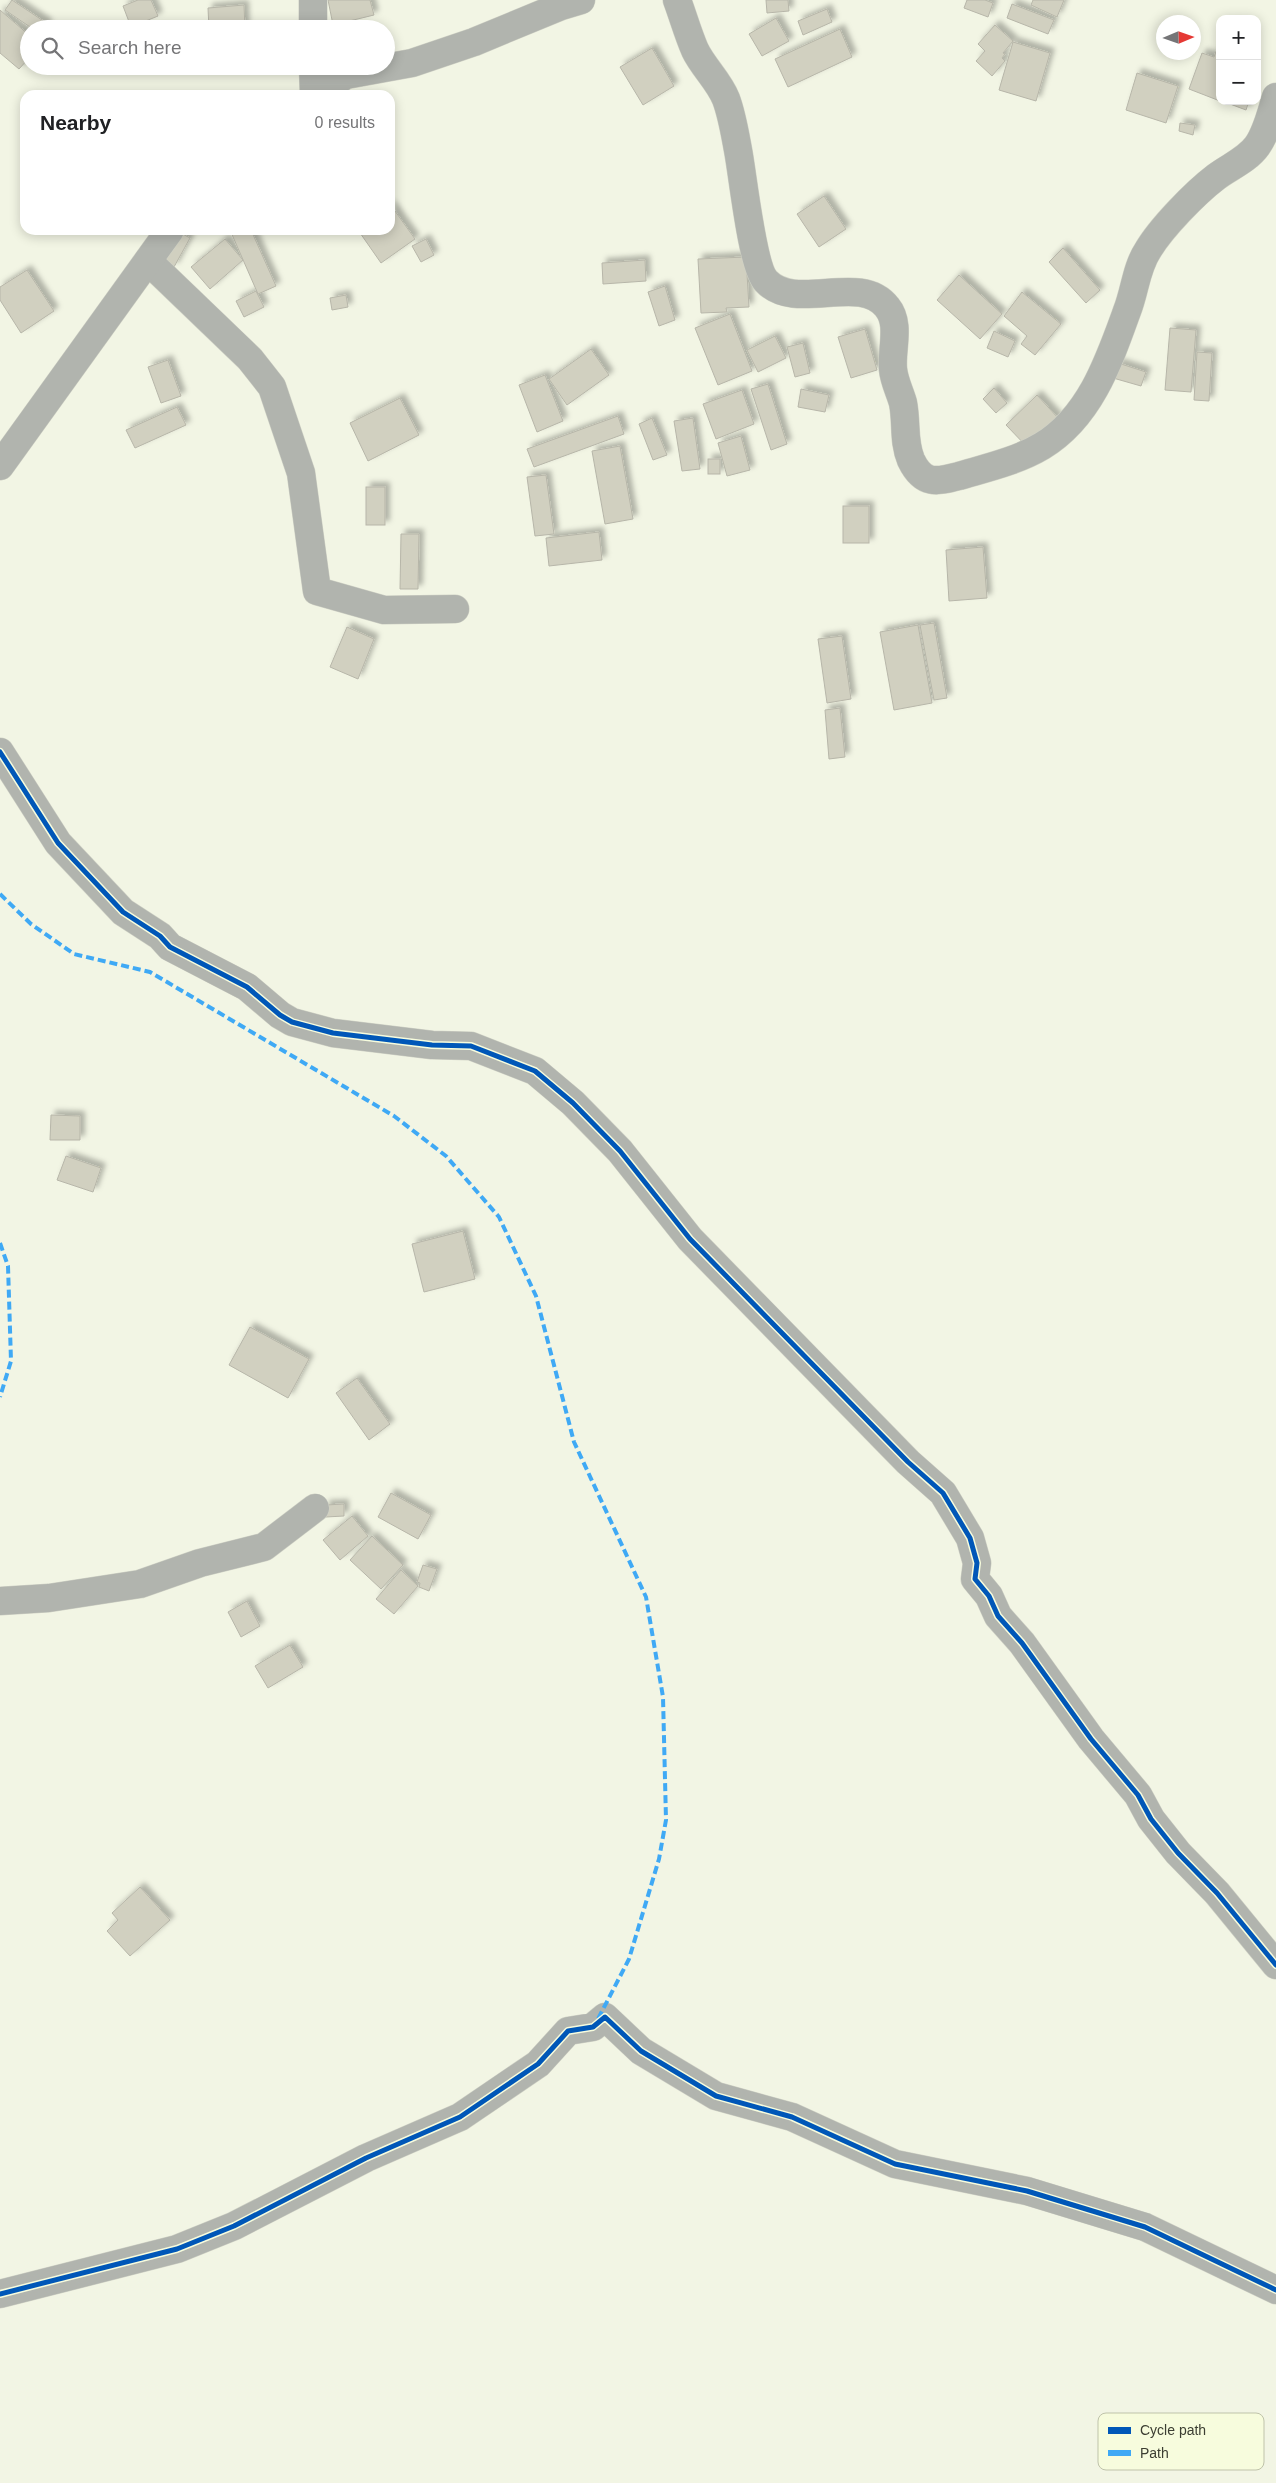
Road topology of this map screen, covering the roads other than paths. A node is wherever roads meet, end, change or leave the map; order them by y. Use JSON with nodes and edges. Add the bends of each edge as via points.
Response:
{"nodes":[{"id":1,"x":313,"y":0,"type":"edge"},
{"id":2,"x":581,"y":0,"type":"edge"},
{"id":3,"x":677,"y":0,"type":"edge"},
{"id":4,"x":313,"y":20,"type":"edge"},
{"id":5,"x":395,"y":67,"type":"edge"},
{"id":6,"x":313,"y":75,"type":"edge"},
{"id":7,"x":346,"y":75,"type":"edge"},
{"id":8,"x":314,"y":90,"type":"edge"},
{"id":9,"x":322,"y":90,"type":"edge"},
{"id":10,"x":1276,"y":97,"type":"edge"},
{"id":11,"x":166,"y":235,"type":"edge"},
{"id":12,"x":148,"y":261,"type":"junction"},
{"id":13,"x":0,"y":466,"type":"edge"},
{"id":14,"x":455,"y":609,"type":"dead end"},
{"id":15,"x":0,"y":752,"type":"edge"},
{"id":16,"x":314,"y":1508,"type":"dead end"},
{"id":17,"x":0,"y":1601,"type":"edge"},
{"id":18,"x":1276,"y":1965,"type":"edge"},
{"id":19,"x":1276,"y":2290,"type":"edge"},
{"id":20,"x":0,"y":2294,"type":"edge"}],
"edges":[{"from":1,"to":4,"type":"street"},
{"from":2,"to":5,"type":"street","via":[[474,42]]},
{"from":3,"to":10,"type":"street","via":[[695,51],[726,98],[756,252],[765,281],[788,295],[868,294],[886,305],[892,314],[893,370],[903,405],[907,450],[919,474],[926,480],[941,480],[1003,463],[1041,447],[1066,428],[1096,387],[1116,342],[1148,250],[1178,213],[1216,177],[1257,147]]},
{"from":6,"to":8,"type":"street"},
{"from":7,"to":9,"type":"street"},
{"from":11,"to":12,"type":"street"},
{"from":12,"to":13,"type":"street"},
{"from":12,"to":14,"type":"street","via":[[250,359],[272,387],[300,473],[317,591],[384,610]]},
{"from":15,"to":18,"type":"street","via":[[58,844],[123,912],[160,936],[170,947],[247,987],[280,1015],[292,1022],[334,1033],[432,1045],[471,1046],[535,1071],[572,1103],[620,1151],[690,1240],[908,1462],[943,1493],[970,1538],[977,1563],[975,1579],[989,1596],[998,1616],[1022,1643],[1091,1740],[1138,1794],[1151,1818],[1173,1846],[1217,1893]]},
{"from":16,"to":17,"type":"street","via":[[264,1547],[200,1563],[140,1584],[49,1598]]},
{"from":19,"to":20,"type":"street","via":[[1145,2227],[1027,2191],[895,2164],[792,2117],[716,2096],[641,2051],[605,2017],[593,2027],[568,2031],[538,2064],[460,2118],[366,2158],[234,2226],[177,2250]]}]}
